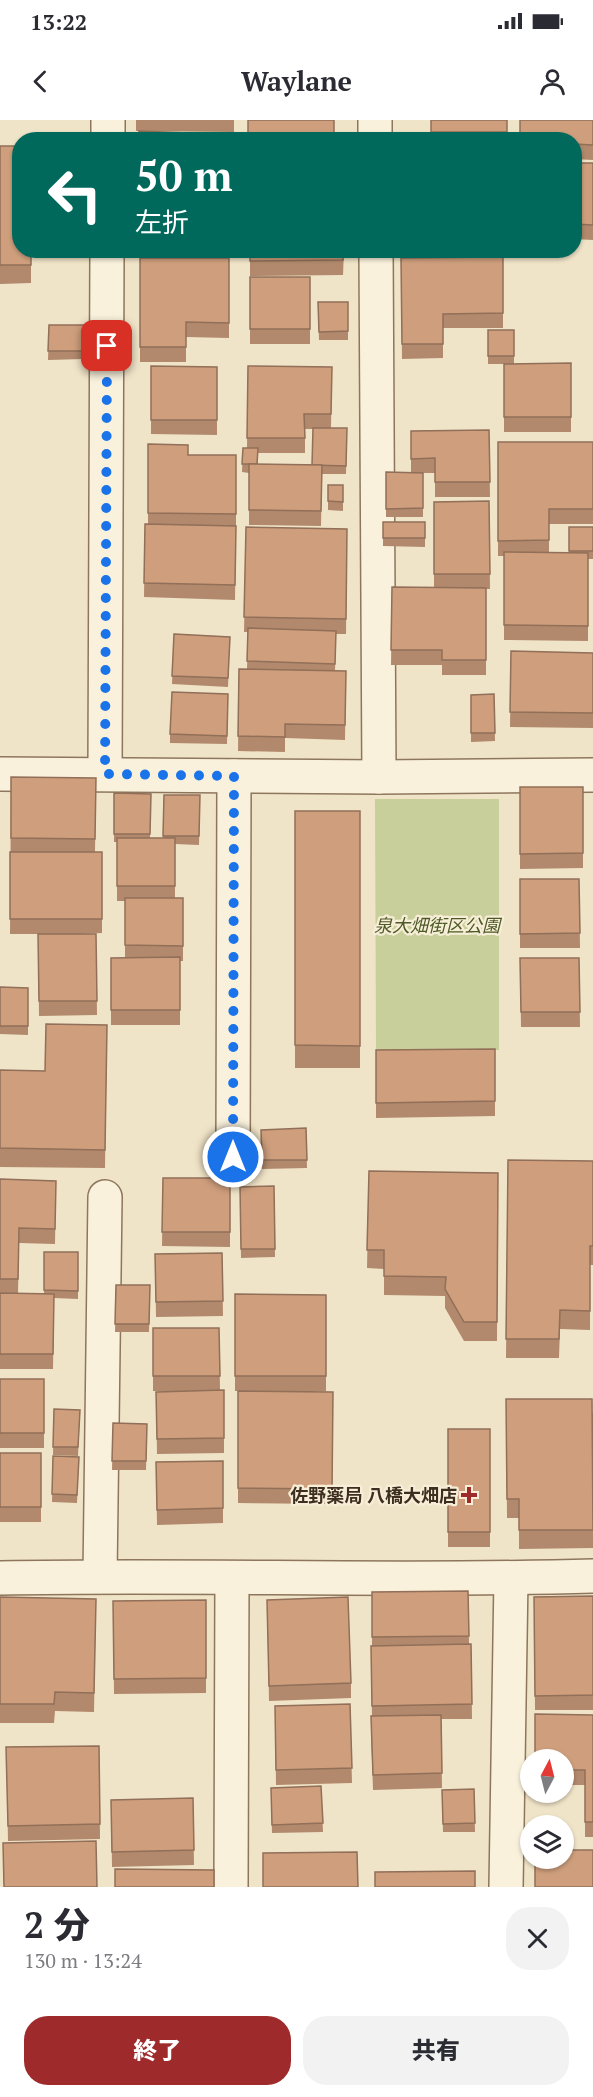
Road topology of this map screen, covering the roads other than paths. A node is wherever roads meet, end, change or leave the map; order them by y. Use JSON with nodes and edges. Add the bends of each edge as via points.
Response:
{"nodes":[{"id":1,"x":107,"y":258,"type":"edge"},
{"id":2,"x":376,"y":258,"type":"edge"},
{"id":3,"x":0,"y":774,"type":"edge"},
{"id":4,"x":105,"y":774,"type":"junction"},
{"id":5,"x":593,"y":775,"type":"edge"},
{"id":6,"x":234,"y":776,"type":"junction"},
{"id":7,"x":379,"y":777,"type":"junction"},
{"id":8,"x":233,"y":1157,"type":"dead end"},
{"id":9,"x":105,"y":1197,"type":"dead end"},
{"id":10,"x":100,"y":1576,"type":"junction"},
{"id":11,"x":593,"y":1576,"type":"edge"},
{"id":12,"x":0,"y":1578,"type":"edge"},
{"id":13,"x":232,"y":1578,"type":"junction"},
{"id":14,"x":511,"y":1578,"type":"junction"},
{"id":15,"x":231,"y":1887,"type":"edge"},
{"id":16,"x":506,"y":1887,"type":"edge"}],
"edges":[{"from":1,"to":4,"type":"street"},
{"from":2,"to":7,"type":"street"},
{"from":3,"to":4,"type":"street"},
{"from":4,"to":6,"type":"street"},
{"from":5,"to":7,"type":"street"},
{"from":6,"to":7,"type":"street"},
{"from":6,"to":8,"type":"street"},
{"from":9,"to":10,"type":"street"},
{"from":10,"to":12,"type":"street"},
{"from":10,"to":13,"type":"street"},
{"from":11,"to":14,"type":"street"},
{"from":13,"to":14,"type":"street"},
{"from":13,"to":15,"type":"street"},
{"from":14,"to":16,"type":"street"}]}
